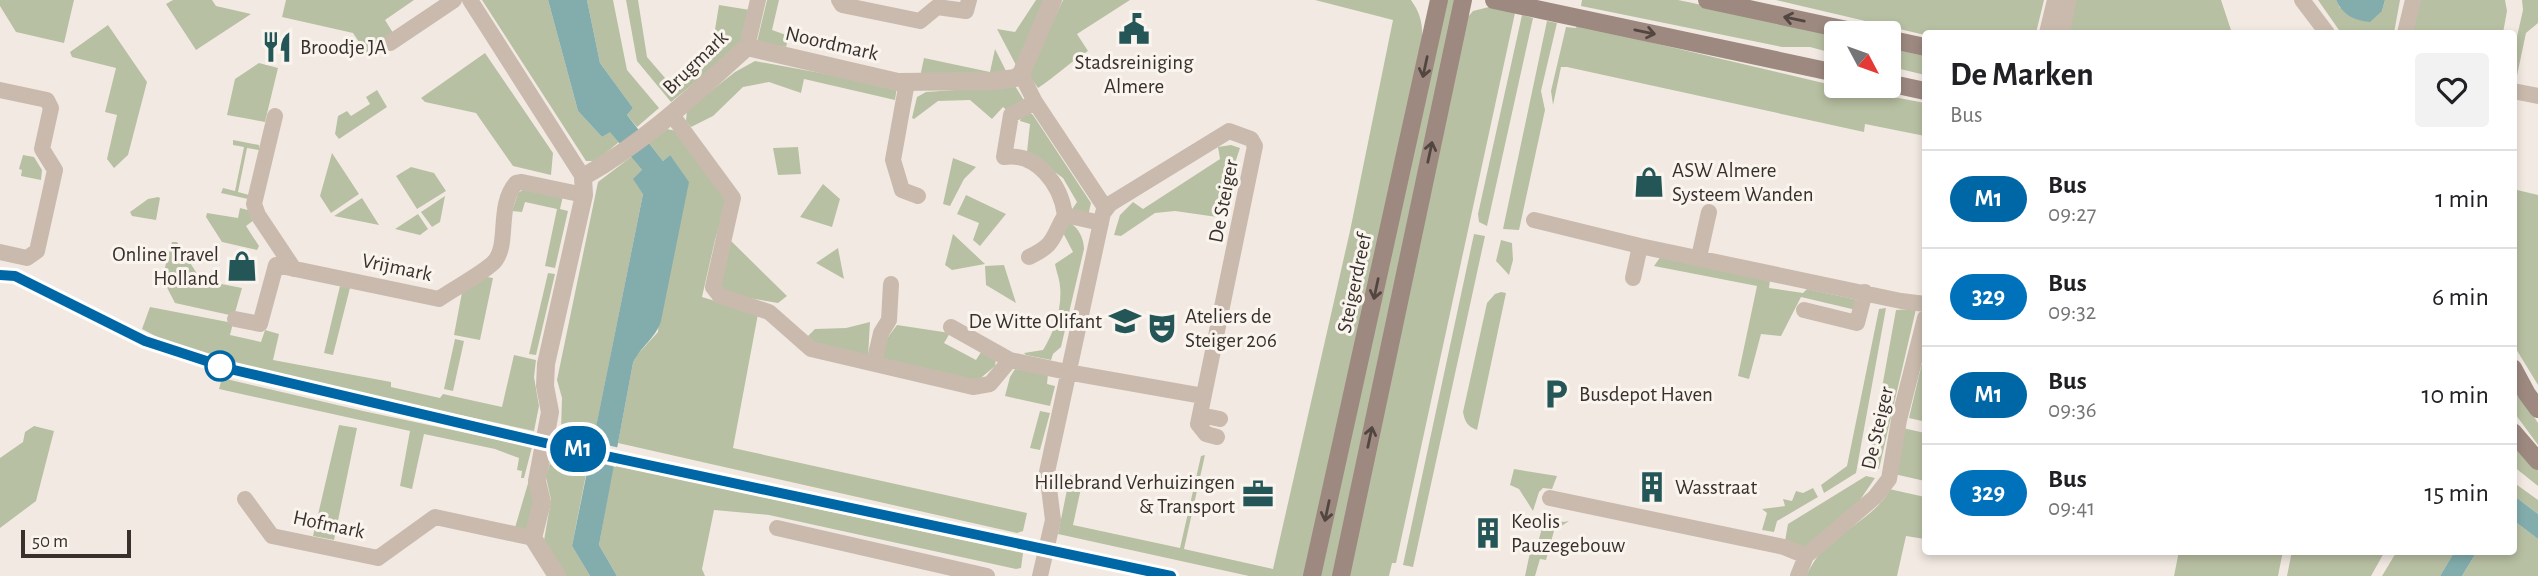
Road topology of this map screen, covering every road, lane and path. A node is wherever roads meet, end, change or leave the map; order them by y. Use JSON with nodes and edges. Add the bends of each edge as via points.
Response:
{"nodes":[{"id":1,"x":454,"y":0,"type":"edge"},
{"id":2,"x":470,"y":0,"type":"edge"},
{"id":3,"x":758,"y":0,"type":"edge"},
{"id":4,"x":839,"y":0,"type":"edge"},
{"id":5,"x":969,"y":0,"type":"edge"},
{"id":6,"x":1053,"y":0,"type":"edge"},
{"id":7,"x":1439,"y":0,"type":"edge"},
{"id":8,"x":1463,"y":0,"type":"edge"},
{"id":9,"x":1707,"y":0,"type":"edge"},
{"id":10,"x":2055,"y":0,"type":"edge"},
{"id":11,"x":2068,"y":0,"type":"edge"},
{"id":12,"x":2302,"y":0,"type":"edge"},
{"id":13,"x":2413,"y":0,"type":"edge"},
{"id":14,"x":1498,"y":1,"type":"edge"},
{"id":15,"x":1824,"y":25,"type":"edge"},
{"id":16,"x":2048,"y":30,"type":"edge"},
{"id":17,"x":2063,"y":30,"type":"edge"},
{"id":18,"x":2325,"y":30,"type":"edge"},
{"id":19,"x":2406,"y":30,"type":"edge"},
{"id":20,"x":1901,"y":42,"type":"edge"},
{"id":21,"x":390,"y":43,"type":"dead end"},
{"id":22,"x":1922,"y":46,"type":"edge"},
{"id":23,"x":747,"y":47,"type":"junction"},
{"id":24,"x":1824,"y":69,"type":"edge"},
{"id":25,"x":1021,"y":74,"type":"junction"},
{"id":26,"x":907,"y":82,"type":"junction"},
{"id":27,"x":1901,"y":86,"type":"edge"},
{"id":28,"x":0,"y":90,"type":"edge"},
{"id":29,"x":1922,"y":90,"type":"edge"},
{"id":30,"x":2517,"y":92,"type":"edge"},
{"id":31,"x":2538,"y":96,"type":"edge"},
{"id":32,"x":1035,"y":102,"type":"junction"},
{"id":33,"x":672,"y":115,"type":"junction"},
{"id":34,"x":275,"y":116,"type":"dead end"},
{"id":35,"x":584,"y":186,"type":"junction"},
{"id":36,"x":918,"y":196,"type":"dead end"},
{"id":37,"x":1709,"y":212,"type":"dead end"},
{"id":38,"x":1065,"y":215,"type":"junction"},
{"id":39,"x":1103,"y":216,"type":"junction"},
{"id":40,"x":1534,"y":220,"type":"dead end"},
{"id":41,"x":1640,"y":246,"type":"junction"},
{"id":42,"x":0,"y":252,"type":"edge"},
{"id":43,"x":1029,"y":257,"type":"dead end"},
{"id":44,"x":1699,"y":257,"type":"junction"},
{"id":45,"x":294,"y":269,"type":"junction"},
{"id":46,"x":1633,"y":278,"type":"dead end"},
{"id":47,"x":891,"y":284,"type":"dead end"},
{"id":48,"x":1865,"y":292,"type":"junction"},
{"id":49,"x":1922,"y":304,"type":"edge"},
{"id":50,"x":1804,"y":310,"type":"dead end"},
{"id":51,"x":235,"y":319,"type":"dead end"},
{"id":52,"x":951,"y":327,"type":"dead end"},
{"id":53,"x":1922,"y":330,"type":"edge"},
{"id":54,"x":1010,"y":360,"type":"junction"},
{"id":55,"x":874,"y":363,"type":"junction"},
{"id":56,"x":1067,"y":372,"type":"junction"},
{"id":57,"x":2517,"y":375,"type":"edge"},
{"id":58,"x":1203,"y":396,"type":"junction"},
{"id":59,"x":2538,"y":409,"type":"edge"},
{"id":60,"x":1200,"y":415,"type":"junction"},
{"id":61,"x":1220,"y":419,"type":"dead end"},
{"id":62,"x":1217,"y":437,"type":"dead end"},
{"id":63,"x":2517,"y":437,"type":"edge"},
{"id":64,"x":2538,"y":461,"type":"edge"},
{"id":65,"x":1549,"y":498,"type":"dead end"},
{"id":66,"x":244,"y":499,"type":"dead end"},
{"id":67,"x":777,"y":528,"type":"dead end"},
{"id":68,"x":533,"y":538,"type":"junction"},
{"id":69,"x":1807,"y":556,"type":"junction"},
{"id":70,"x":1312,"y":575,"type":"edge"},
{"id":71,"x":557,"y":576,"type":"edge"},
{"id":72,"x":987,"y":576,"type":"edge"},
{"id":73,"x":1040,"y":576,"type":"edge"},
{"id":74,"x":1341,"y":576,"type":"edge"},
{"id":75,"x":1798,"y":576,"type":"edge"}],
"edges":[{"from":1,"to":21,"type":"street"},
{"from":2,"to":35,"type":"street"},
{"from":3,"to":23,"type":"street","name":"Brugmark"},
{"from":4,"to":5,"type":"street","via":[[842,5],[920,21],[937,6],[966,11]]},
{"from":6,"to":25,"type":"street"},
{"from":7,"to":70,"type":"main road","name":"Steigerdreef","one_way":true},
{"from":74,"to":8,"type":"main road","one_way":true},
{"from":15,"to":9,"type":"main road","one_way":true},
{"from":10,"to":16,"type":"street"},
{"from":11,"to":17,"type":"street"},
{"from":12,"to":18,"type":"street"},
{"from":13,"to":19,"type":"street"},
{"from":14,"to":24,"type":"main road","one_way":true},
{"from":20,"to":22,"type":"main road"},
{"from":23,"to":26,"type":"street","name":"Noordmark"},
{"from":23,"to":33,"type":"street","name":"Brugmark"},
{"from":25,"to":26,"type":"street","name":"Noordmark","via":[[994,81]]},
{"from":25,"to":32,"type":"street"},
{"from":26,"to":36,"type":"street","via":[[893,160],[902,190]]},
{"from":27,"to":29,"type":"main road"},
{"from":28,"to":42,"type":"street","via":[[47,100],[51,108],[42,149],[55,170],[37,251],[27,258]]},
{"from":30,"to":31,"type":"street"},
{"from":32,"to":38,"type":"street","via":[[1010,115],[1004,157],[1019,156],[1043,171],[1056,188]]},
{"from":32,"to":39,"type":"street"},
{"from":33,"to":35,"type":"street"},
{"from":33,"to":55,"type":"street","via":[[733,198],[713,287],[720,296],[769,313],[811,349]]},
{"from":34,"to":45,"type":"street","via":[[254,204]]},
{"from":35,"to":45,"type":"street","name":"Vrijmark","via":[[516,183],[506,198],[500,250],[494,261],[439,299]]},
{"from":35,"to":68,"type":"street","via":[[546,364],[550,412],[537,481],[542,502]]},
{"from":37,"to":44,"type":"street"},
{"from":38,"to":39,"type":"street"},
{"from":38,"to":43,"type":"street","via":[[1046,249]]},
{"from":39,"to":56,"type":"street"},
{"from":39,"to":58,"type":"street","name":"De Steiger","via":[[1110,204],[1228,131],[1251,139],[1255,146]]},
{"from":40,"to":41,"type":"street"},
{"from":41,"to":44,"type":"street"},
{"from":41,"to":46,"type":"street"},
{"from":44,"to":48,"type":"street"},
{"from":45,"to":51,"type":"street","via":[[275,265],[260,324]]},
{"from":47,"to":55,"type":"street","via":[[889,320]]},
{"from":48,"to":49,"type":"street"},
{"from":48,"to":50,"type":"street","via":[[1857,323]]},
{"from":52,"to":54,"type":"street"},
{"from":53,"to":69,"type":"street","name":"De Steiger","via":[[1889,479]]},
{"from":54,"to":55,"type":"street","via":[[990,384],[973,387]]},
{"from":54,"to":56,"type":"street"},
{"from":56,"to":58,"type":"street"},
{"from":56,"to":73,"type":"street","via":[[1047,472],[1053,520]]},
{"from":57,"to":59,"type":"main road"},
{"from":58,"to":60,"type":"street","name":"De Steiger"},
{"from":60,"to":61,"type":"street"},
{"from":60,"to":62,"type":"street","via":[[1198,424],[1206,434]]},
{"from":63,"to":64,"type":"main road"},
{"from":65,"to":69,"type":"street","via":[[1784,547]]},
{"from":66,"to":68,"type":"street","name":"Hofmark","via":[[272,536],[378,558],[435,517]]},
{"from":67,"to":72,"type":"street"},
{"from":68,"to":71,"type":"street"},
{"from":69,"to":75,"type":"street","name":"De Steiger"}]}
